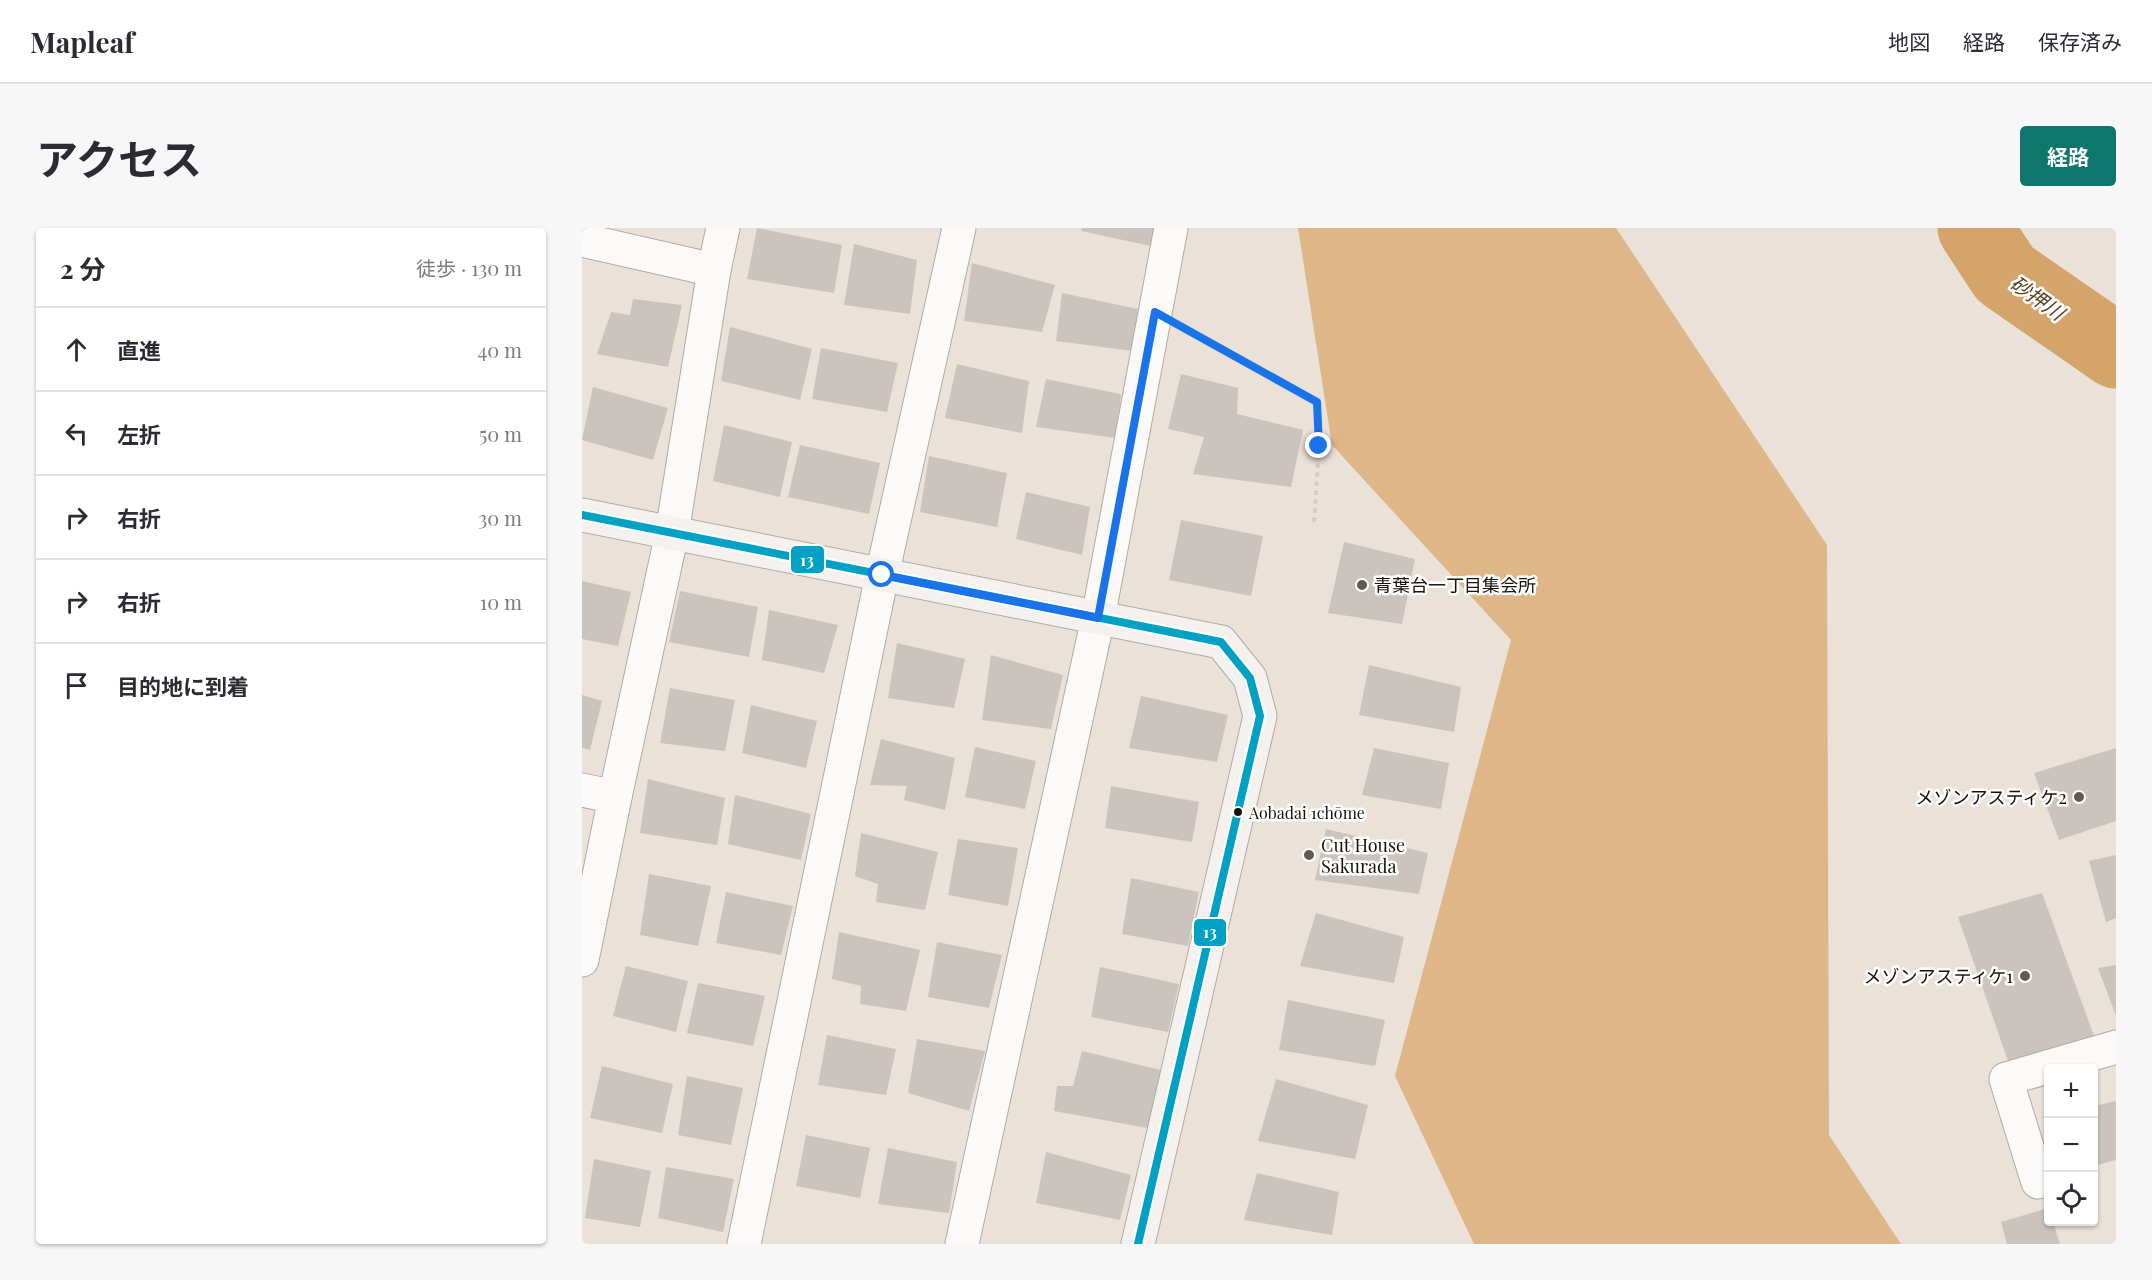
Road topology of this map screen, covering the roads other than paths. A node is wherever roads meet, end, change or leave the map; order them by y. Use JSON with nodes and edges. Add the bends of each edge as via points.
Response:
{"nodes":[{"id":1,"x":723,"y":228,"type":"edge"},
{"id":2,"x":959,"y":228,"type":"edge"},
{"id":3,"x":1171,"y":228,"type":"edge"},
{"id":4,"x":582,"y":240,"type":"edge"},
{"id":5,"x":714,"y":270,"type":"junction"},
{"id":6,"x":582,"y":515,"type":"edge"},
{"id":7,"x":672,"y":533,"type":"junction"},
{"id":8,"x":882,"y":575,"type":"junction"},
{"id":9,"x":1098,"y":618,"type":"junction"},
{"id":10,"x":582,"y":790,"type":"edge"},
{"id":11,"x":615,"y":797,"type":"junction"},
{"id":12,"x":582,"y":960,"type":"edge"},
{"id":13,"x":2116,"y":1047,"type":"edge"},
{"id":14,"x":2038,"y":1182,"type":"dead end"},
{"id":15,"x":744,"y":1244,"type":"edge"},
{"id":16,"x":963,"y":1244,"type":"edge"},
{"id":17,"x":1138,"y":1244,"type":"edge"}],
"edges":[{"from":1,"to":5,"type":"street"},
{"from":2,"to":8,"type":"street"},
{"from":3,"to":9,"type":"street"},
{"from":4,"to":5,"type":"street"},
{"from":5,"to":7,"type":"street"},
{"from":6,"to":7,"type":"street"},
{"from":7,"to":8,"type":"street"},
{"from":7,"to":11,"type":"street"},
{"from":8,"to":9,"type":"street"},
{"from":8,"to":15,"type":"street"},
{"from":9,"to":16,"type":"street"},
{"from":9,"to":17,"type":"street","via":[[1221,642],[1250,678],[1260,716]]},
{"from":10,"to":11,"type":"street"},
{"from":11,"to":12,"type":"street"},
{"from":13,"to":14,"type":"street","via":[[2006,1079]]}]}
